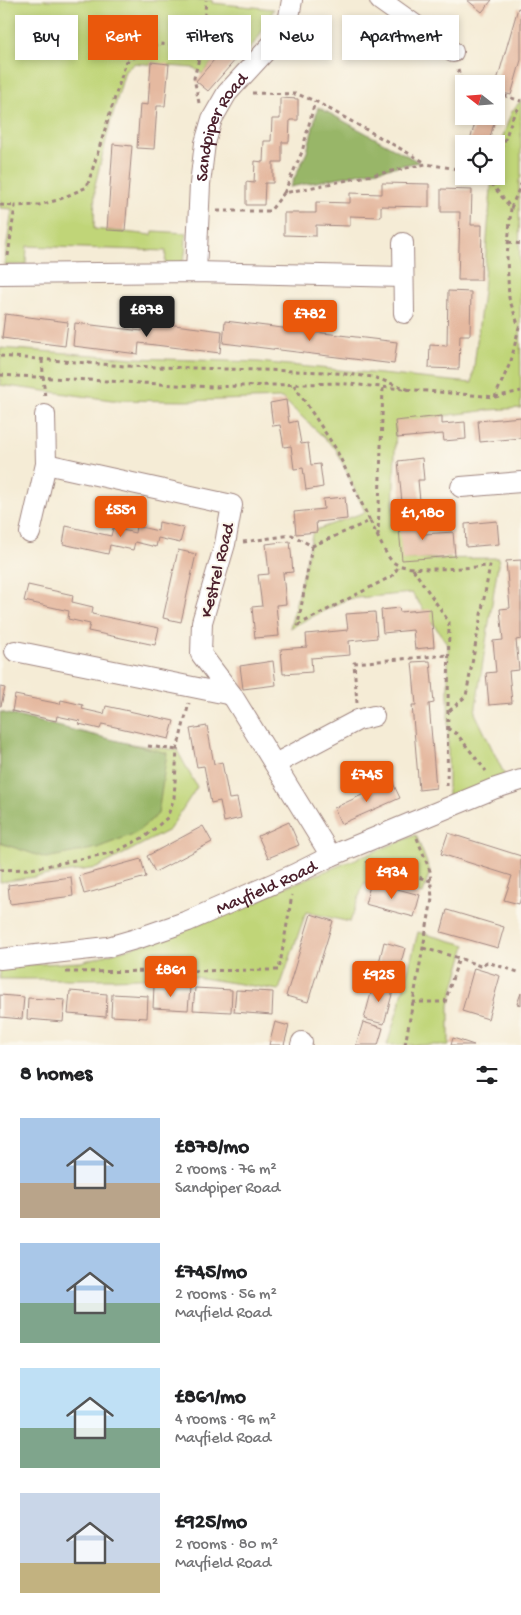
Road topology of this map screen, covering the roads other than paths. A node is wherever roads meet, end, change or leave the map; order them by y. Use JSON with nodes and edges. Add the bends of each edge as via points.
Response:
{"nodes":[{"id":1,"x":292,"y":0,"type":"edge"},
{"id":2,"x":380,"y":0,"type":"edge"},
{"id":3,"x":401,"y":15,"type":"edge"},
{"id":4,"x":403,"y":243,"type":"dead end"},
{"id":5,"x":196,"y":272,"type":"junction"},
{"id":6,"x":3,"y":274,"type":"edge"},
{"id":7,"x":403,"y":277,"type":"junction"},
{"id":8,"x":404,"y":313,"type":"dead end"},
{"id":9,"x":45,"y":414,"type":"road end"},
{"id":10,"x":46,"y":464,"type":"junction"},
{"id":11,"x":521,"y":482,"type":"edge"},
{"id":12,"x":461,"y":487,"type":"dead end"},
{"id":13,"x":30,"y":533,"type":"dead end"},
{"id":14,"x":15,"y":651,"type":"dead end"},
{"id":15,"x":232,"y":695,"type":"junction"},
{"id":16,"x":366,"y":718,"type":"road end"},
{"id":17,"x":275,"y":764,"type":"junction"},
{"id":18,"x":521,"y":780,"type":"edge"},
{"id":19,"x":331,"y":856,"type":"junction"},
{"id":20,"x":0,"y":958,"type":"edge"}],
"edges":[{"from":1,"to":5,"type":"street","name":"Sandpiper Road","via":[[284,30],[227,93],[212,119],[205,143],[200,184]]},
{"from":2,"to":3,"type":"street"},
{"from":4,"to":7,"type":"street"},
{"from":5,"to":6,"type":"street"},
{"from":5,"to":7,"type":"street"},
{"from":7,"to":8,"type":"street"},
{"from":9,"to":10,"type":"street"},
{"from":10,"to":13,"type":"street"},
{"from":10,"to":15,"type":"street","name":"Kestrel Road","via":[[232,505],[225,544],[202,622],[201,654]]},
{"from":11,"to":12,"type":"street"},
{"from":14,"to":15,"type":"street"},
{"from":15,"to":17,"type":"street","name":"Kestrel Road"},
{"from":16,"to":17,"type":"street"},
{"from":17,"to":19,"type":"street","name":"Kestrel Road"},
{"from":18,"to":19,"type":"street","name":"Mayfield Road"},
{"from":19,"to":20,"type":"street","name":"Mayfield Road","via":[[188,921],[140,938],[108,947]]}]}
